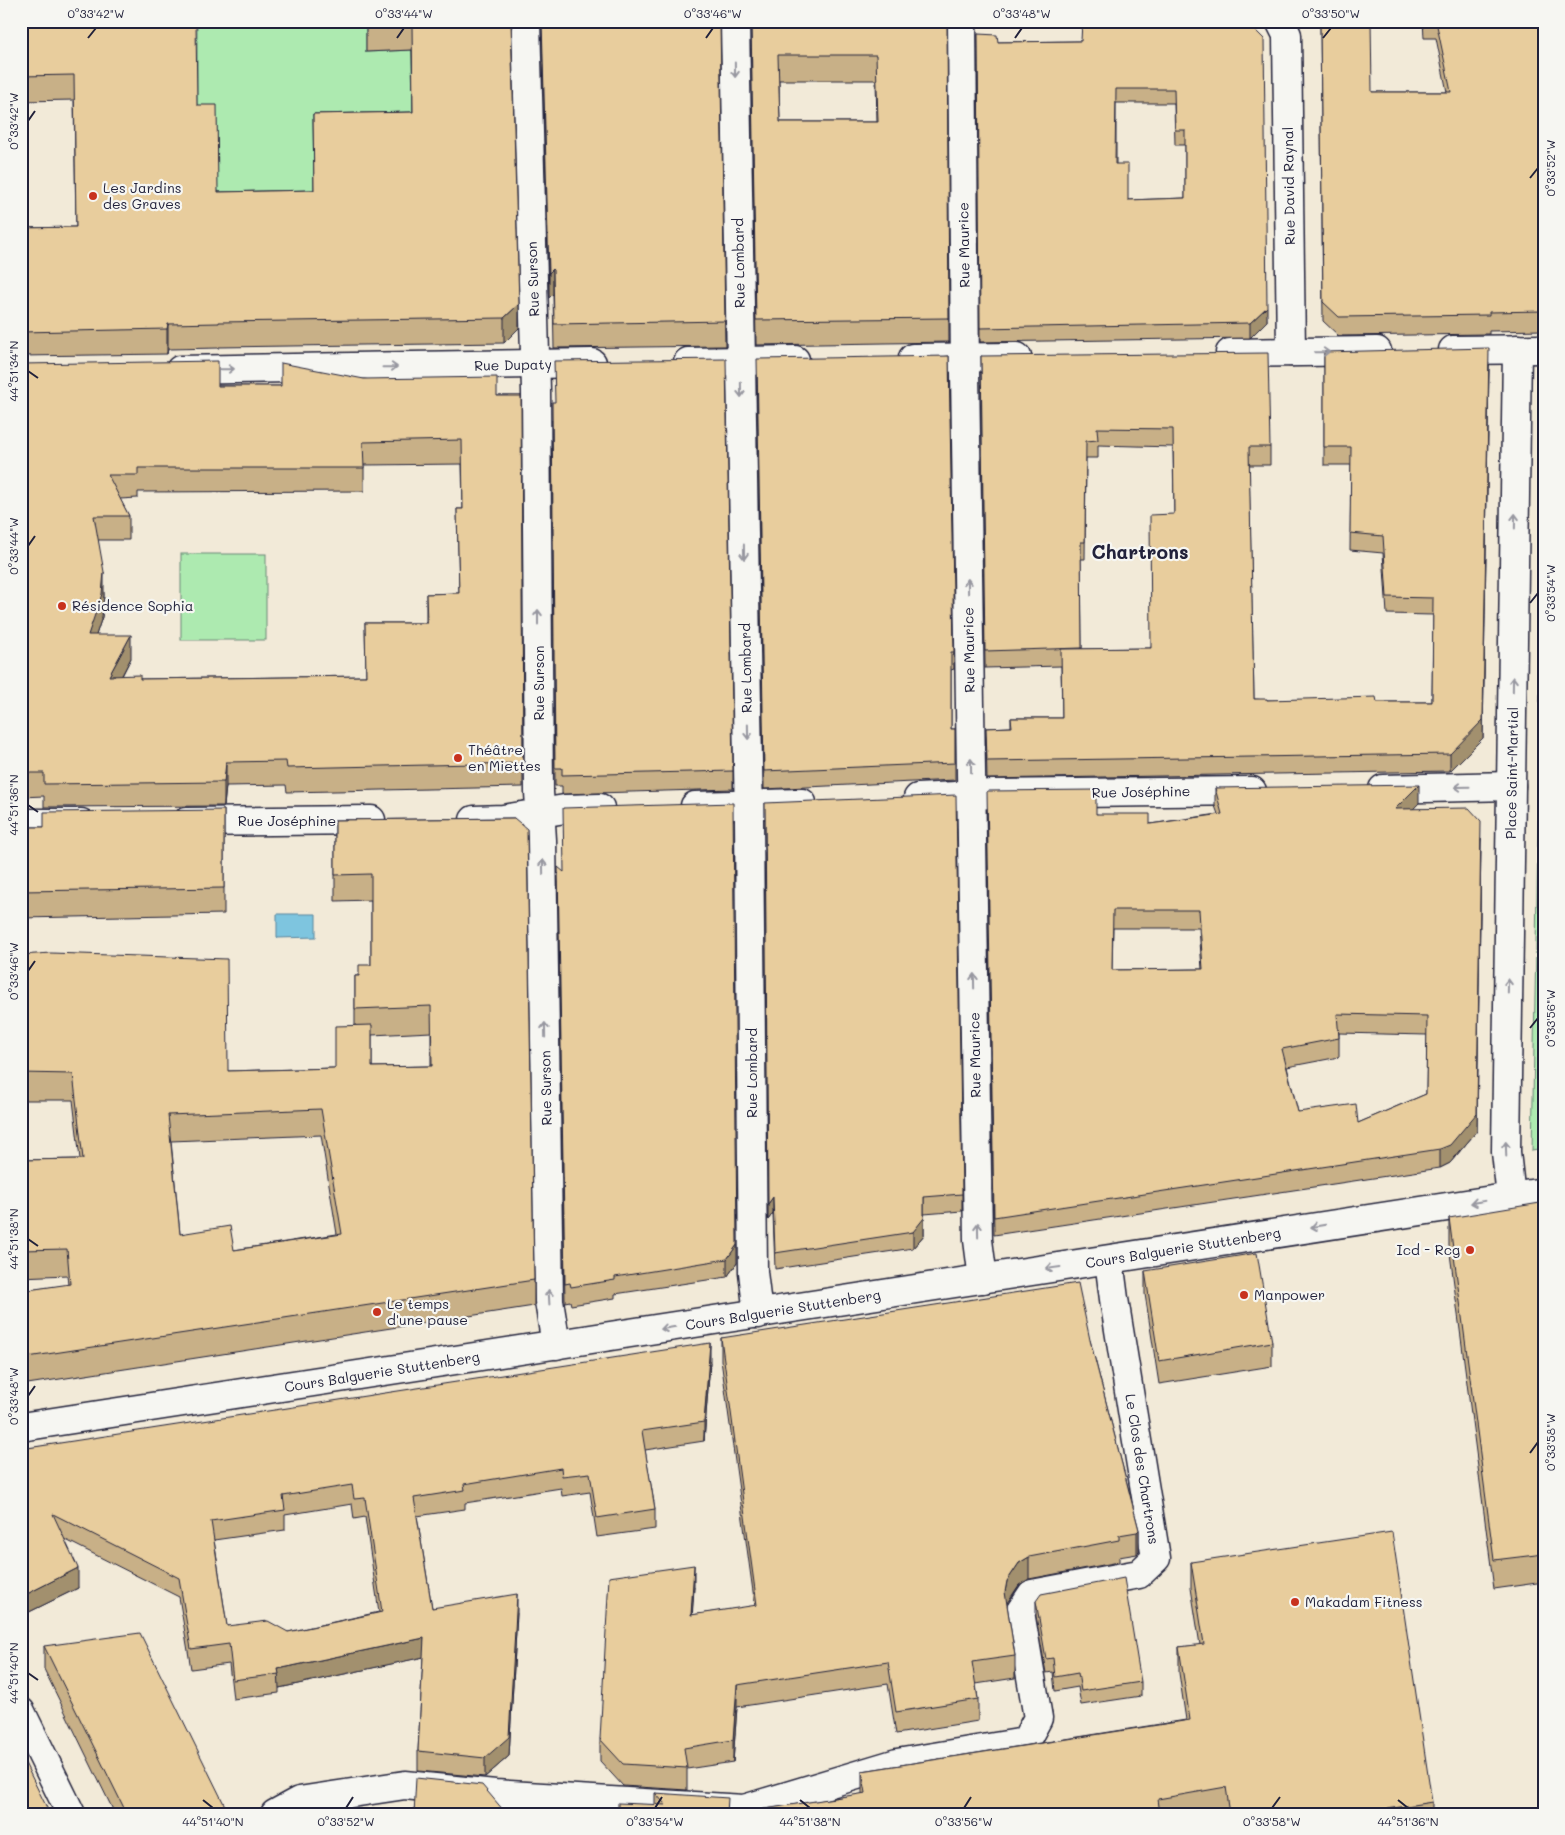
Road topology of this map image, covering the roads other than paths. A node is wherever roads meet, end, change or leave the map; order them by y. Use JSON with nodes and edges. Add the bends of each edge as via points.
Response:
{"nodes":[{"id":1,"x":526,"y":21,"type":"edge"},
{"id":2,"x":734,"y":21,"type":"edge"},
{"id":3,"x":962,"y":21,"type":"edge"},
{"id":4,"x":1280,"y":21,"type":"edge"},
{"id":5,"x":1531,"y":349,"type":"edge"},
{"id":6,"x":1429,"y":350,"type":"edge"},
{"id":7,"x":1399,"y":351,"type":"edge"},
{"id":8,"x":1291,"y":352,"type":"junction"},
{"id":9,"x":1210,"y":354,"type":"edge"},
{"id":10,"x":1045,"y":356,"type":"edge"},
{"id":11,"x":965,"y":358,"type":"junction"},
{"id":12,"x":885,"y":359,"type":"edge"},
{"id":13,"x":818,"y":360,"type":"edge"},
{"id":14,"x":741,"y":361,"type":"junction"},
{"id":15,"x":663,"y":362,"type":"edge"},
{"id":16,"x":614,"y":363,"type":"edge"},
{"id":17,"x":535,"y":364,"type":"junction"},
{"id":18,"x":153,"y":370,"type":"edge"},
{"id":19,"x":1511,"y":786,"type":"junction"},
{"id":20,"x":1360,"y":789,"type":"edge"},
{"id":21,"x":1280,"y":790,"type":"edge"},
{"id":22,"x":971,"y":796,"type":"junction"},
{"id":23,"x":894,"y":799,"type":"edge"},
{"id":24,"x":827,"y":802,"type":"edge"},
{"id":25,"x":749,"y":805,"type":"junction"},
{"id":26,"x":670,"y":807,"type":"edge"},
{"id":27,"x":622,"y":808,"type":"edge"},
{"id":28,"x":541,"y":812,"type":"junction"},
{"id":29,"x":394,"y":820,"type":"edge"},
{"id":30,"x":453,"y":820,"type":"edge"},
{"id":31,"x":159,"y":822,"type":"edge"},
{"id":32,"x":21,"y":823,"type":"edge"},
{"id":33,"x":110,"y":823,"type":"edge"},
{"id":34,"x":1544,"y":1192,"type":"edge"},
{"id":35,"x":1511,"y":1197,"type":"junction"},
{"id":36,"x":1109,"y":1260,"type":"junction"},
{"id":37,"x":983,"y":1279,"type":"junction"},
{"id":38,"x":758,"y":1314,"type":"junction"},
{"id":39,"x":556,"y":1345,"type":"junction"},
{"id":40,"x":21,"y":1427,"type":"edge"},
{"id":41,"x":21,"y":1712,"type":"edge"},
{"id":42,"x":71,"y":1814,"type":"edge"},
{"id":43,"x":275,"y":1814,"type":"edge"}],
"edges":[{"from":1,"to":17,"type":"street","name":"Rue Surson"},
{"from":2,"to":14,"type":"street","name":"Rue Lombard","one_way":true},
{"from":3,"to":11,"type":"street","name":"Rue Maurice"},
{"from":4,"to":8,"type":"street","name":"Rue David Raynal","via":[[1287,35]]},
{"from":5,"to":6,"type":"street"},
{"from":19,"to":5,"type":"street","name":"Place Saint-Martial","one_way":true},
{"from":8,"to":7,"type":"street","one_way":true},
{"from":8,"to":9,"type":"street"},
{"from":10,"to":11,"type":"street"},
{"from":11,"to":12,"type":"street"},
{"from":22,"to":11,"type":"street","name":"Rue Maurice","one_way":true},
{"from":13,"to":14,"type":"street"},
{"from":14,"to":15,"type":"street"},
{"from":14,"to":25,"type":"street","name":"Rue Lombard","one_way":true},
{"from":16,"to":17,"type":"street","name":"Rue Dupaty"},
{"from":18,"to":17,"type":"street","name":"Rue Dupaty","one_way":true},
{"from":28,"to":17,"type":"street","name":"Rue Surson","one_way":true},
{"from":19,"to":20,"type":"street","one_way":true},
{"from":35,"to":19,"type":"street","name":"Place Saint-Martial","one_way":true,"via":[[1506,1152]]},
{"from":21,"to":22,"type":"street","name":"Rue Joséphine"},
{"from":22,"to":23,"type":"street","name":"Rue Joséphine"},
{"from":37,"to":22,"type":"street","name":"Rue Maurice","one_way":true,"via":[[978,1240]]},
{"from":24,"to":25,"type":"street"},
{"from":25,"to":26,"type":"street"},
{"from":25,"to":38,"type":"street","name":"Rue Lombard","via":[[753,1272]]},
{"from":27,"to":28,"type":"street"},
{"from":28,"to":30,"type":"street","via":[[502,819]]},
{"from":39,"to":28,"type":"street","name":"Rue Surson","one_way":true,"via":[[549,1301]]},
{"from":29,"to":31,"type":"street","name":"Rue Joséphine"},
{"from":32,"to":33,"type":"street"},
{"from":34,"to":35,"type":"street","name":"Cours Balguerie Stuttenberg"},
{"from":35,"to":36,"type":"street","name":"Cours Balguerie Stuttenberg","one_way":true},
{"from":36,"to":37,"type":"street","name":"Cours Balguerie Stuttenberg","one_way":true},
{"from":36,"to":43,"type":"street","name":"Le Clos des Chartrons","via":[[1156,1558],[1139,1574],[1032,1594],[1020,1612],[1038,1718],[1025,1742],[897,1763],[744,1808],[503,1795],[404,1785],[299,1801]]},
{"from":37,"to":38,"type":"street","name":"Cours Balguerie Stuttenberg"},
{"from":38,"to":39,"type":"street","name":"Cours Balguerie Stuttenberg","one_way":true},
{"from":39,"to":40,"type":"street","name":"Cours Balguerie Stuttenberg"},
{"from":41,"to":42,"type":"street"}]}
